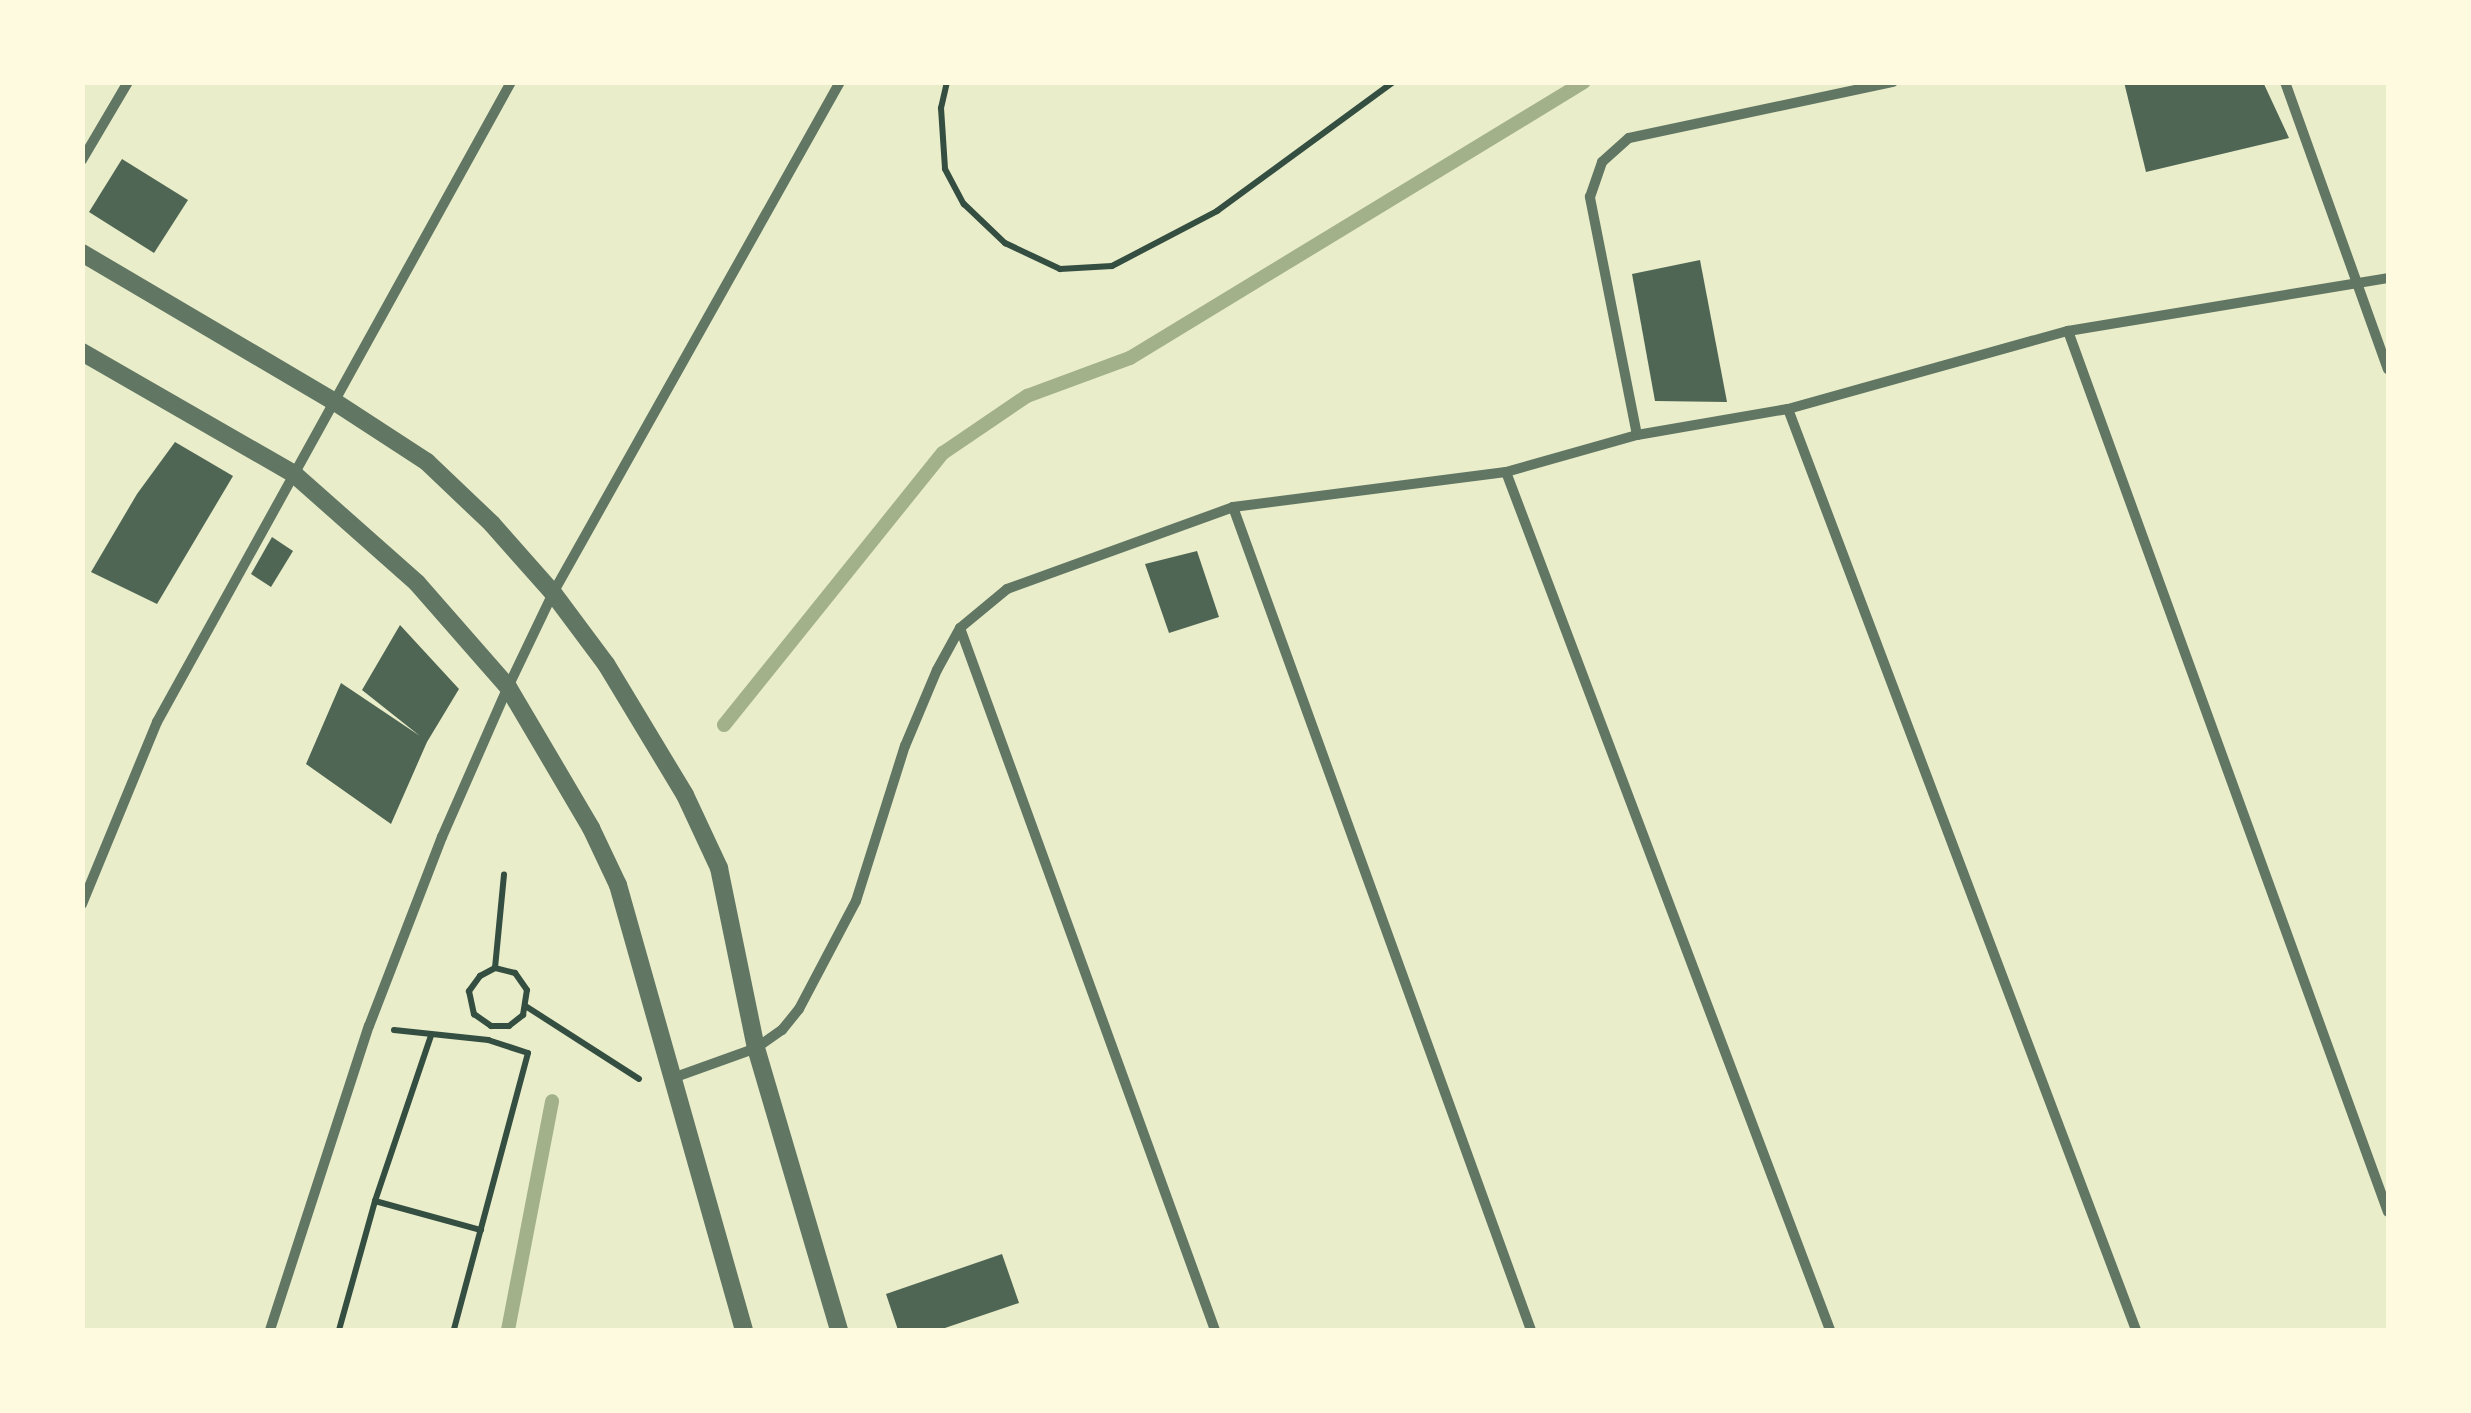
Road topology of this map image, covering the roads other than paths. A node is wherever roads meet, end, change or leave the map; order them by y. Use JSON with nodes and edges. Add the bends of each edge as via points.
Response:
{"nodes":[{"id":1,"x":128,"y":82,"type":"edge"},
{"id":2,"x":512,"y":82,"type":"edge"},
{"id":3,"x":840,"y":82,"type":"edge"},
{"id":4,"x":1892,"y":82,"type":"edge"},
{"id":5,"x":2286,"y":82,"type":"edge"},
{"id":6,"x":82,"y":160,"type":"edge"},
{"id":7,"x":82,"y":253,"type":"edge"},
{"id":8,"x":2388,"y":278,"type":"edge"},
{"id":9,"x":2360,"y":282,"type":"junction"},
{"id":10,"x":2068,"y":331,"type":"junction"},
{"id":11,"x":82,"y":352,"type":"edge"},
{"id":12,"x":2388,"y":369,"type":"edge"},
{"id":13,"x":334,"y":402,"type":"junction"},
{"id":14,"x":1788,"y":409,"type":"junction"},
{"id":15,"x":1637,"y":435,"type":"junction"},
{"id":16,"x":1506,"y":472,"type":"junction"},
{"id":17,"x":294,"y":474,"type":"junction"},
{"id":18,"x":1233,"y":507,"type":"junction"},
{"id":19,"x":553,"y":593,"type":"junction"},
{"id":20,"x":960,"y":628,"type":"junction"},
{"id":21,"x":508,"y":687,"type":"junction"},
{"id":22,"x":82,"y":904,"type":"edge"},
{"id":23,"x":756,"y":1048,"type":"junction"},
{"id":24,"x":670,"y":1079,"type":"junction"},
{"id":25,"x":2388,"y":1212,"type":"edge"},
{"id":26,"x":270,"y":1330,"type":"edge"},
{"id":27,"x":744,"y":1330,"type":"edge"},
{"id":28,"x":839,"y":1330,"type":"edge"},
{"id":29,"x":1214,"y":1330,"type":"edge"},
{"id":30,"x":1531,"y":1330,"type":"edge"},
{"id":31,"x":1830,"y":1330,"type":"edge"},
{"id":32,"x":2136,"y":1330,"type":"edge"}],
"edges":[{"from":1,"to":6,"type":"street"},
{"from":2,"to":13,"type":"street"},
{"from":3,"to":19,"type":"street"},
{"from":4,"to":15,"type":"street","via":[[1629,138],[1602,162],[1590,197]]},
{"from":5,"to":9,"type":"street"},
{"from":7,"to":13,"type":"street"},
{"from":8,"to":9,"type":"street"},
{"from":9,"to":10,"type":"street"},
{"from":9,"to":12,"type":"street"},
{"from":10,"to":14,"type":"street"},
{"from":10,"to":25,"type":"street"},
{"from":11,"to":17,"type":"street"},
{"from":13,"to":17,"type":"street"},
{"from":13,"to":19,"type":"street","via":[[427,462]]},
{"from":14,"to":15,"type":"street"},
{"from":14,"to":32,"type":"street"},
{"from":15,"to":16,"type":"street"},
{"from":16,"to":18,"type":"street"},
{"from":16,"to":31,"type":"street"},
{"from":17,"to":21,"type":"street","via":[[417,583]]},
{"from":17,"to":22,"type":"street","via":[[156,722]]},
{"from":18,"to":20,"type":"street","via":[[1007,589]]},
{"from":18,"to":30,"type":"street"},
{"from":19,"to":21,"type":"street"},
{"from":19,"to":23,"type":"street","via":[[606,664],[685,795],[719,868]]},
{"from":20,"to":23,"type":"street","via":[[904,746],[839,938],[799,1009]]},
{"from":20,"to":29,"type":"street"},
{"from":21,"to":24,"type":"street","via":[[618,885]]},
{"from":21,"to":26,"type":"street","via":[[369,1026]]},
{"from":23,"to":24,"type":"street"},
{"from":23,"to":28,"type":"street"},
{"from":24,"to":27,"type":"street"}]}
